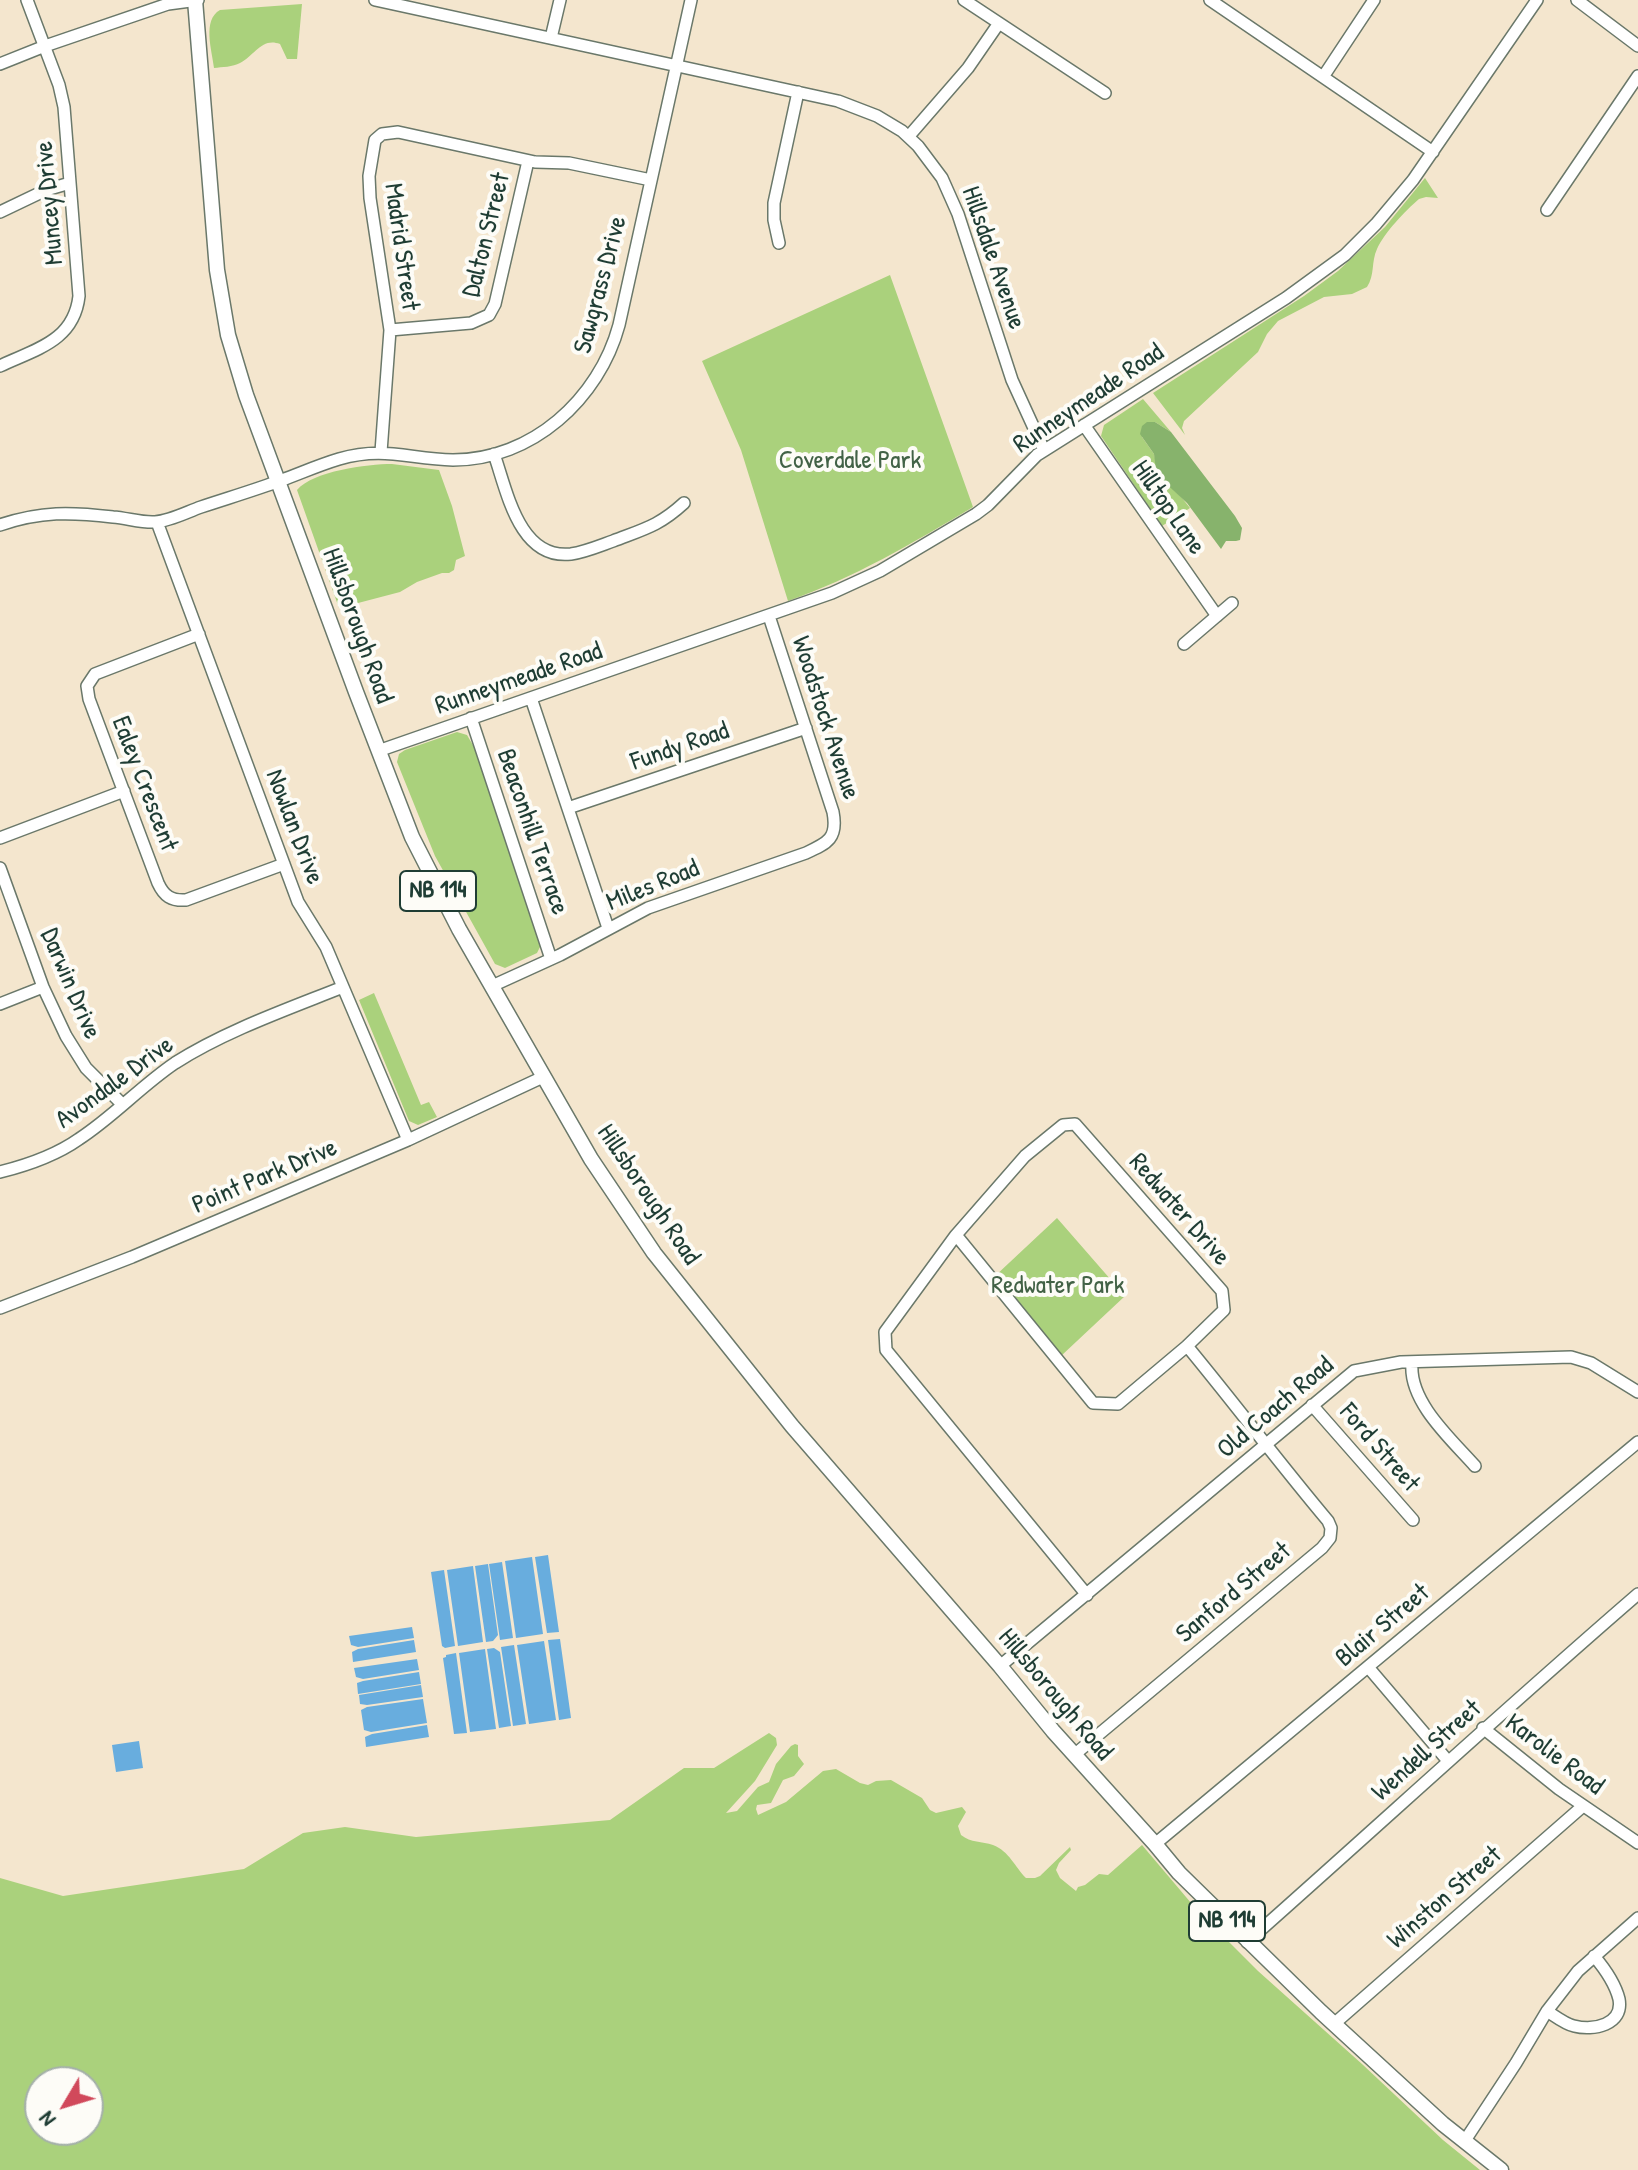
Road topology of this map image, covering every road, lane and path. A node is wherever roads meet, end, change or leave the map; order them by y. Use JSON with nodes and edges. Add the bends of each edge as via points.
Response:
{"nodes":[{"id":1,"x":27,"y":0,"type":"edge"},
{"id":2,"x":196,"y":0,"type":"edge"},
{"id":3,"x":375,"y":0,"type":"edge"},
{"id":4,"x":560,"y":0,"type":"edge"},
{"id":5,"x":691,"y":0,"type":"edge"},
{"id":6,"x":964,"y":0,"type":"edge"},
{"id":7,"x":1210,"y":0,"type":"edge"},
{"id":8,"x":1374,"y":0,"type":"edge"},
{"id":9,"x":1537,"y":0,"type":"edge"},
{"id":10,"x":1577,"y":0,"type":"edge"},
{"id":11,"x":405,"y":3,"type":"edge"},
{"id":12,"x":999,"y":23,"type":"junction"},
{"id":13,"x":551,"y":38,"type":"junction"},
{"id":14,"x":45,"y":46,"type":"junction"},
{"id":15,"x":1638,"y":46,"type":"edge"},
{"id":16,"x":0,"y":64,"type":"edge"},
{"id":17,"x":676,"y":66,"type":"junction"},
{"id":18,"x":1638,"y":76,"type":"edge"},
{"id":19,"x":1323,"y":77,"type":"junction"},
{"id":20,"x":798,"y":92,"type":"junction"},
{"id":21,"x":1105,"y":93,"type":"dead end"},
{"id":22,"x":909,"y":136,"type":"junction"},
{"id":23,"x":1433,"y":152,"type":"junction"},
{"id":24,"x":528,"y":161,"type":"junction"},
{"id":25,"x":651,"y":180,"type":"junction"},
{"id":26,"x":70,"y":183,"type":"junction"},
{"id":27,"x":1547,"y":210,"type":"dead end"},
{"id":28,"x":0,"y":212,"type":"edge"},
{"id":29,"x":779,"y":243,"type":"dead end"},
{"id":30,"x":390,"y":330,"type":"junction"},
{"id":31,"x":0,"y":366,"type":"edge"},
{"id":32,"x":1084,"y":425,"type":"junction"},
{"id":33,"x":1044,"y":450,"type":"junction"},
{"id":34,"x":381,"y":452,"type":"junction"},
{"id":35,"x":494,"y":454,"type":"junction"},
{"id":36,"x":279,"y":482,"type":"junction"},
{"id":37,"x":684,"y":503,"type":"dead end"},
{"id":38,"x":157,"y":522,"type":"junction"},
{"id":39,"x":0,"y":525,"type":"edge"},
{"id":40,"x":1232,"y":603,"type":"dead end"},
{"id":41,"x":769,"y":616,"type":"junction"},
{"id":42,"x":1217,"y":616,"type":"junction"},
{"id":43,"x":199,"y":634,"type":"junction"},
{"id":44,"x":1184,"y":644,"type":"dead end"},
{"id":45,"x":531,"y":698,"type":"junction"},
{"id":46,"x":471,"y":718,"type":"junction"},
{"id":47,"x":806,"y":728,"type":"junction"},
{"id":48,"x":378,"y":751,"type":"junction"},
{"id":49,"x":124,"y":791,"type":"junction"},
{"id":50,"x":568,"y":808,"type":"junction"},
{"id":51,"x":833,"y":833,"type":"joint"},
{"id":52,"x":0,"y":838,"type":"edge"},
{"id":53,"x":284,"y":864,"type":"junction"},
{"id":54,"x":0,"y":868,"type":"edge"},
{"id":55,"x":608,"y":928,"type":"junction"},
{"id":56,"x":551,"y":959,"type":"junction"},
{"id":57,"x":492,"y":986,"type":"junction"},
{"id":58,"x":43,"y":987,"type":"junction"},
{"id":59,"x":343,"y":987,"type":"junction"},
{"id":60,"x":0,"y":1004,"type":"edge"},
{"id":61,"x":543,"y":1077,"type":"junction"},
{"id":62,"x":122,"y":1104,"type":"junction"},
{"id":63,"x":408,"y":1140,"type":"junction"},
{"id":64,"x":0,"y":1172,"type":"edge"},
{"id":65,"x":956,"y":1235,"type":"junction"},
{"id":66,"x":0,"y":1308,"type":"edge"},
{"id":67,"x":1187,"y":1346,"type":"junction"},
{"id":68,"x":1412,"y":1364,"type":"junction"},
{"id":69,"x":1638,"y":1392,"type":"edge"},
{"id":70,"x":1312,"y":1405,"type":"junction"},
{"id":71,"x":1638,"y":1442,"type":"edge"},
{"id":72,"x":1265,"y":1445,"type":"junction"},
{"id":73,"x":1475,"y":1466,"type":"dead end"},
{"id":74,"x":1413,"y":1520,"type":"dead end"},
{"id":75,"x":1638,"y":1594,"type":"edge"},
{"id":76,"x":1087,"y":1595,"type":"junction"},
{"id":77,"x":1000,"y":1666,"type":"junction"},
{"id":78,"x":1368,"y":1667,"type":"junction"},
{"id":79,"x":1483,"y":1728,"type":"junction"},
{"id":80,"x":1074,"y":1755,"type":"junction"},
{"id":81,"x":1448,"y":1761,"type":"junction"},
{"id":82,"x":1583,"y":1806,"type":"junction"},
{"id":83,"x":1638,"y":1843,"type":"edge"},
{"id":84,"x":1155,"y":1844,"type":"junction"},
{"id":85,"x":1638,"y":1918,"type":"edge"},
{"id":86,"x":1247,"y":1942,"type":"junction"},
{"id":87,"x":1594,"y":1956,"type":"junction"},
{"id":88,"x":1547,"y":2011,"type":"junction"},
{"id":89,"x":1335,"y":2023,"type":"junction"},
{"id":90,"x":1464,"y":2142,"type":"junction"},
{"id":91,"x":1501,"y":2170,"type":"edge"}],
"edges":[{"from":1,"to":14,"type":"street","name":"Muncey Drive"},
{"from":2,"to":14,"type":"street","via":[[168,4]]},
{"from":2,"to":36,"type":"main road","name":"Hillsborough Road","number":"NB 114","via":[[223,312]]},
{"from":3,"to":11,"type":"street","name":"Hillsdale Avenue"},
{"from":4,"to":13,"type":"street"},
{"from":5,"to":17,"type":"street","name":"Sawgrass Drive"},
{"from":6,"to":12,"type":"street"},
{"from":7,"to":19,"type":"street"},
{"from":8,"to":19,"type":"street"},
{"from":9,"to":23,"type":"street","name":"Runneymeade Road"},
{"from":10,"to":15,"type":"street"},
{"from":11,"to":13,"type":"street","name":"Hillsdale Avenue"},
{"from":12,"to":21,"type":"street"},
{"from":12,"to":22,"type":"street"},
{"from":13,"to":17,"type":"street","name":"Hillsdale Avenue"},
{"from":14,"to":16,"type":"street"},
{"from":14,"to":26,"type":"street","name":"Muncey Drive","via":[[64,107]]},
{"from":17,"to":20,"type":"street","name":"Hillsdale Avenue"},
{"from":17,"to":25,"type":"street","name":"Sawgrass Drive"},
{"from":18,"to":27,"type":"street"},
{"from":19,"to":23,"type":"street"},
{"from":20,"to":22,"type":"street","name":"Hillsdale Avenue","via":[[852,105]]},
{"from":20,"to":29,"type":"street","via":[[774,203]]},
{"from":22,"to":33,"type":"street","name":"Hillsdale Avenue","via":[[953,200],[1012,380]]},
{"from":23,"to":32,"type":"street","name":"Runneymeade Road","via":[[1386,213],[1333,264]]},
{"from":24,"to":25,"type":"street","name":"Madrid Street","via":[[569,163]]},
{"from":24,"to":30,"type":"street","name":"Dalton Street","via":[[489,315],[471,323]]},
{"from":24,"to":30,"type":"street","name":"Madrid Street","via":[[398,132],[377,138],[369,187]]},
{"from":25,"to":35,"type":"street","name":"Sawgrass Drive","via":[[619,325],[603,367],[561,418]]},
{"from":26,"to":28,"type":"street"},
{"from":26,"to":31,"type":"street","name":"Muncey Drive","via":[[79,286],[76,314],[56,338]]},
{"from":30,"to":34,"type":"street","name":"Madrid Street"},
{"from":32,"to":33,"type":"street","name":"Runneymeade Road"},
{"from":32,"to":42,"type":"street","name":"Hilltop Lane"},
{"from":33,"to":41,"type":"street","name":"Runneymeade Road","via":[[982,510],[905,557],[853,584]]},
{"from":34,"to":35,"type":"street","name":"Sawgrass Drive","via":[[453,460]]},
{"from":34,"to":36,"type":"street","name":"Sawgrass Drive","via":[[340,459]]},
{"from":35,"to":37,"type":"street","via":[[522,529],[551,552],[583,552],[653,526]]},
{"from":36,"to":38,"type":"street","name":"Sawgrass Drive"},
{"from":36,"to":48,"type":"main road","name":"Hillsborough Road","number":"NB 114"},
{"from":38,"to":39,"type":"street","via":[[56,513]]},
{"from":38,"to":43,"type":"street","name":"Nowlan Drive"},
{"from":40,"to":42,"type":"street"},
{"from":41,"to":45,"type":"street","name":"Runneymeade Road"},
{"from":41,"to":47,"type":"street","name":"Woodstock Avenue"},
{"from":42,"to":44,"type":"street"},
{"from":43,"to":49,"type":"street","name":"Ealey Crescent","via":[[89,681],[89,699]]},
{"from":43,"to":53,"type":"street","name":"Nowlan Drive"},
{"from":45,"to":46,"type":"street","name":"Runneymeade Road"},
{"from":45,"to":50,"type":"street"},
{"from":46,"to":48,"type":"street","name":"Runneymeade Road"},
{"from":46,"to":56,"type":"street","name":"Beaconhill Terrace"},
{"from":47,"to":50,"type":"street","name":"Fundy Road"},
{"from":47,"to":51,"type":"street","name":"Woodstock Avenue","via":[[833,812]]},
{"from":48,"to":57,"type":"main road","name":"Hillsborough Road","number":"NB 114","via":[[424,864]]},
{"from":49,"to":52,"type":"street"},
{"from":49,"to":53,"type":"street","name":"Ealey Crescent","via":[[158,883],[169,898],[186,900]]},
{"from":50,"to":55,"type":"street"},
{"from":51,"to":55,"type":"street","name":"Miles Road","via":[[806,853],[648,908]]},
{"from":53,"to":59,"type":"street","name":"Nowlan Drive"},
{"from":54,"to":58,"type":"street","name":"Darwin Drive"},
{"from":55,"to":56,"type":"street","name":"Miles Road"},
{"from":56,"to":57,"type":"street","name":"Miles Road"},
{"from":57,"to":61,"type":"main road","name":"Hillsborough Road","number":"NB 114"},
{"from":58,"to":60,"type":"street"},
{"from":58,"to":62,"type":"street","name":"Darwin Drive","via":[[79,1060]]},
{"from":59,"to":62,"type":"street","name":"Avondale Drive","via":[[204,1047]]},
{"from":59,"to":63,"type":"street","name":"Nowlan Drive"},
{"from":61,"to":63,"type":"street","name":"Point Park Drive"},
{"from":61,"to":77,"type":"main road","name":"Hillsborough Road","number":"NB 114","via":[[654,1253],[792,1426]]},
{"from":62,"to":64,"type":"street","name":"Avondale Drive","via":[[68,1146]]},
{"from":63,"to":66,"type":"street","name":"Point Park Drive"},
{"from":65,"to":67,"type":"street","name":"Redwater Drive","via":[[1093,1403],[1118,1404]]},
{"from":65,"to":67,"type":"street","name":"Redwater Drive","via":[[1025,1156],[1063,1125],[1075,1124],[1222,1291],[1224,1310]]},
{"from":65,"to":76,"type":"street","name":"Redwater Drive","via":[[885,1332],[886,1350]]},
{"from":67,"to":72,"type":"street"},
{"from":68,"to":69,"type":"street","name":"Old Coach Road","via":[[1571,1357]]},
{"from":68,"to":70,"type":"street","name":"Old Coach Road","via":[[1354,1371]]},
{"from":68,"to":73,"type":"street","via":[[1426,1412]]},
{"from":70,"to":72,"type":"street","name":"Old Coach Road"},
{"from":70,"to":74,"type":"street","name":"Ford Street"},
{"from":71,"to":78,"type":"street","name":"Blair Street"},
{"from":72,"to":76,"type":"street","name":"Old Coach Road"},
{"from":72,"to":80,"type":"street","name":"Sanford Street","via":[[1328,1521],[1330,1538]]},
{"from":75,"to":79,"type":"street","name":"Wendell Street"},
{"from":76,"to":77,"type":"street","name":"Old Coach Road"},
{"from":77,"to":80,"type":"main road","name":"Hillsborough Road","number":"NB 114"},
{"from":78,"to":81,"type":"street"},
{"from":78,"to":84,"type":"street","name":"Blair Street"},
{"from":79,"to":81,"type":"street","name":"Wendell Street"},
{"from":79,"to":82,"type":"street","name":"Karolie Road"},
{"from":80,"to":84,"type":"main road","name":"Hillsborough Road","number":"NB 114"},
{"from":81,"to":86,"type":"street","name":"Wendell Street"},
{"from":82,"to":83,"type":"street","name":"Karolie Road"},
{"from":82,"to":89,"type":"street","name":"Winston Street"},
{"from":84,"to":86,"type":"main road","name":"Hillsborough Road","number":"NB 114"},
{"from":85,"to":87,"type":"street"},
{"from":86,"to":89,"type":"main road","name":"Hillsborough Road","number":"NB 114"},
{"from":87,"to":88,"type":"street"},
{"from":87,"to":88,"type":"street","via":[[1620,2002],[1615,2019],[1601,2027],[1573,2026]]},
{"from":88,"to":90,"type":"street"},
{"from":89,"to":90,"type":"main road","name":"Hillsborough Road","number":"NB 114"},
{"from":90,"to":91,"type":"main road","name":"Hillsborough Road","number":"NB 114"}]}
